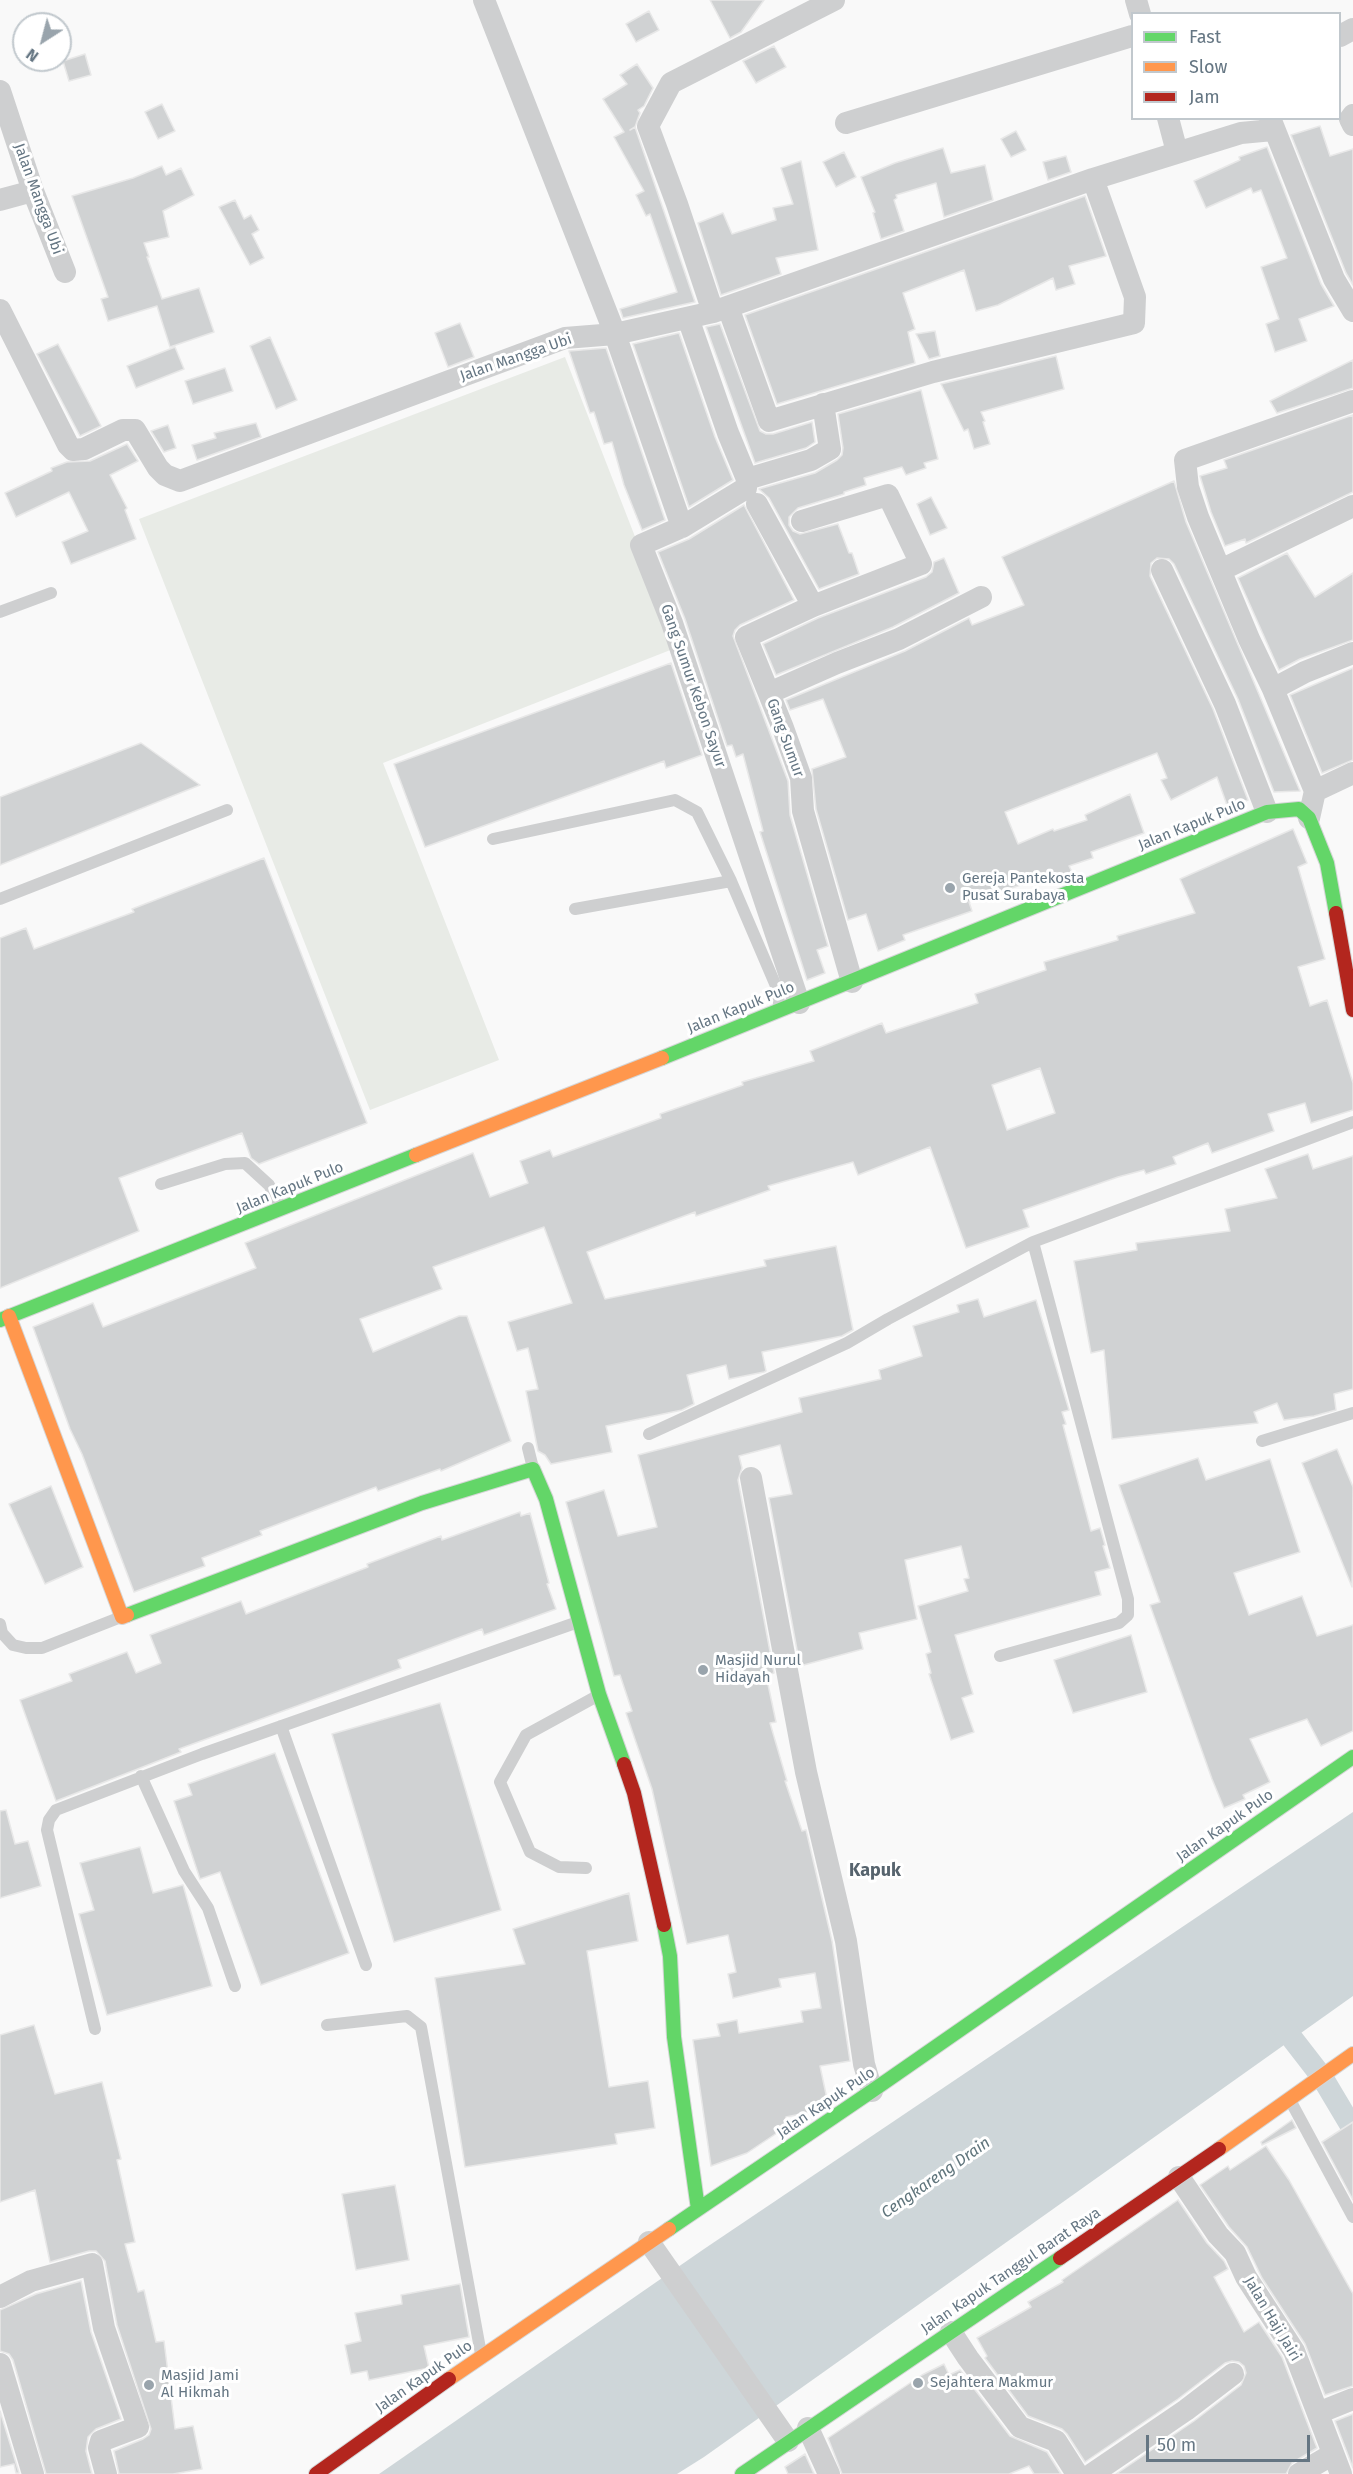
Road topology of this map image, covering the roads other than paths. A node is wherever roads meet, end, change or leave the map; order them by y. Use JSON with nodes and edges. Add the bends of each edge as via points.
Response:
{"nodes":[{"id":1,"x":484,"y":0,"type":"edge"},
{"id":2,"x":834,"y":0,"type":"edge"},
{"id":3,"x":1131,"y":36,"type":"edge"},
{"id":4,"x":0,"y":91,"type":"edge"},
{"id":5,"x":1353,"y":115,"type":"edge"},
{"id":6,"x":1169,"y":120,"type":"edge"},
{"id":7,"x":846,"y":123,"type":"dead end"},
{"id":8,"x":1272,"y":124,"type":"edge"},
{"id":9,"x":1353,"y":125,"type":"edge"},
{"id":10,"x":1177,"y":152,"type":"junction"},
{"id":11,"x":1093,"y":179,"type":"junction"},
{"id":12,"x":33,"y":191,"type":"junction"},
{"id":13,"x":0,"y":200,"type":"edge"},
{"id":14,"x":65,"y":272,"type":"dead end"},
{"id":15,"x":1352,"y":306,"type":"edge"},
{"id":16,"x":0,"y":310,"type":"edge"},
{"id":17,"x":720,"y":310,"type":"junction"},
{"id":18,"x":688,"y":318,"type":"junction"},
{"id":19,"x":615,"y":334,"type":"junction"},
{"id":20,"x":1353,"y":401,"type":"edge"},
{"id":21,"x":823,"y":404,"type":"junction"},
{"id":22,"x":747,"y":479,"type":"junction"},
{"id":23,"x":757,"y":504,"type":"dead end"},
{"id":24,"x":1353,"y":506,"type":"edge"},
{"id":25,"x":802,"y":521,"type":"dead end"},
{"id":26,"x":682,"y":527,"type":"junction"},
{"id":27,"x":1162,"y":570,"type":"dead end"},
{"id":28,"x":1221,"y":570,"type":"junction"},
{"id":29,"x":51,"y":593,"type":"dead end"},
{"id":30,"x":981,"y":597,"type":"dead end"},
{"id":31,"x":813,"y":606,"type":"junction"},
{"id":32,"x":0,"y":612,"type":"edge"},
{"id":33,"x":1353,"y":653,"type":"edge"},
{"id":34,"x":1273,"y":689,"type":"junction"},
{"id":35,"x":769,"y":693,"type":"junction"},
{"id":36,"x":1353,"y":773,"type":"edge"},
{"id":37,"x":1315,"y":791,"type":"junction"},
{"id":38,"x":227,"y":810,"type":"dead end"},
{"id":39,"x":1267,"y":813,"type":"junction"},
{"id":40,"x":1309,"y":818,"type":"junction"},
{"id":41,"x":493,"y":839,"type":"dead end"},
{"id":42,"x":731,"y":881,"type":"junction"},
{"id":43,"x":0,"y":899,"type":"edge"},
{"id":44,"x":575,"y":909,"type":"dead end"},
{"id":45,"x":852,"y":982,"type":"junction"},
{"id":46,"x":790,"y":1007,"type":"junction"},
{"id":47,"x":1353,"y":1010,"type":"edge"},
{"id":48,"x":1353,"y":1122,"type":"edge"},
{"id":49,"x":161,"y":1184,"type":"dead end"},
{"id":50,"x":282,"y":1209,"type":"junction"},
{"id":51,"x":1033,"y":1242,"type":"junction"},
{"id":52,"x":5,"y":1318,"type":"edge"},
{"id":53,"x":1353,"y":1413,"type":"edge"},
{"id":54,"x":649,"y":1434,"type":"dead end"},
{"id":55,"x":1262,"y":1441,"type":"dead end"},
{"id":56,"x":528,"y":1448,"type":"dead end"},
{"id":57,"x":533,"y":1469,"type":"junction"},
{"id":58,"x":750,"y":1478,"type":"dead end"},
{"id":59,"x":122,"y":1617,"type":"junction"},
{"id":60,"x":580,"y":1621,"type":"junction"},
{"id":61,"x":0,"y":1624,"type":"edge"},
{"id":62,"x":1000,"y":1656,"type":"dead end"},
{"id":63,"x":600,"y":1694,"type":"junction"},
{"id":64,"x":281,"y":1726,"type":"junction"},
{"id":65,"x":1353,"y":1757,"type":"edge"},
{"id":66,"x":141,"y":1776,"type":"junction"},
{"id":67,"x":586,"y":1868,"type":"dead end"},
{"id":68,"x":366,"y":1965,"type":"dead end"},
{"id":69,"x":235,"y":1986,"type":"dead end"},
{"id":70,"x":327,"y":2025,"type":"dead end"},
{"id":71,"x":94,"y":2029,"type":"dead end"},
{"id":72,"x":1348,"y":2060,"type":"edge"},
{"id":73,"x":872,"y":2091,"type":"junction"},
{"id":74,"x":1293,"y":2096,"type":"junction"},
{"id":75,"x":1179,"y":2177,"type":"junction"},
{"id":76,"x":698,"y":2209,"type":"junction"},
{"id":77,"x":1353,"y":2217,"type":"edge"},
{"id":78,"x":649,"y":2242,"type":"junction"},
{"id":79,"x":0,"y":2297,"type":"edge"},
{"id":80,"x":951,"y":2332,"type":"junction"},
{"id":81,"x":482,"y":2356,"type":"junction"},
{"id":82,"x":0,"y":2364,"type":"edge"},
{"id":83,"x":1233,"y":2374,"type":"dead end"},
{"id":84,"x":1353,"y":2399,"type":"edge"},
{"id":85,"x":1318,"y":2413,"type":"junction"},
{"id":86,"x":808,"y":2428,"type":"junction"},
{"id":87,"x":782,"y":2433,"type":"junction"},
{"id":88,"x":1337,"y":2464,"type":"edge"},
{"id":89,"x":33,"y":2474,"type":"edge"},
{"id":90,"x":106,"y":2474,"type":"edge"},
{"id":91,"x":316,"y":2474,"type":"edge"},
{"id":92,"x":742,"y":2474,"type":"edge"},
{"id":93,"x":829,"y":2474,"type":"edge"},
{"id":94,"x":1077,"y":2474,"type":"edge"},
{"id":95,"x":1092,"y":2474,"type":"edge"},
{"id":96,"x":1299,"y":2474,"type":"edge"}],
"edges":[{"from":1,"to":19,"type":"street"},
{"from":2,"to":17,"type":"street","via":[[671,83],[648,126]]},
{"from":3,"to":7,"type":"street"},
{"from":4,"to":12,"type":"street","name":"Jalan Mangga Ubi"},
{"from":5,"to":9,"type":"street"},
{"from":6,"to":10,"type":"street"},
{"from":8,"to":10,"type":"street"},
{"from":8,"to":15,"type":"street","via":[[1335,279]]},
{"from":10,"to":11,"type":"street"},
{"from":11,"to":17,"type":"street"},
{"from":11,"to":21,"type":"street","via":[[1135,297],[1134,322]]},
{"from":12,"to":13,"type":"street"},
{"from":12,"to":14,"type":"street","name":"Jalan Mangga Ubi"},
{"from":16,"to":19,"type":"street","name":"Jalan Mangga Ubi","via":[[73,450],[130,429],[138,432],[158,468],[180,481],[565,338]]},
{"from":17,"to":18,"type":"street"},
{"from":17,"to":21,"type":"street","via":[[769,421]]},
{"from":18,"to":19,"type":"street"},
{"from":18,"to":22,"type":"street"},
{"from":19,"to":26,"type":"street"},
{"from":20,"to":28,"type":"street","via":[[1185,460],[1188,488]]},
{"from":21,"to":22,"type":"street","via":[[830,449],[811,460]]},
{"from":22,"to":26,"type":"street","via":[[746,488]]},
{"from":23,"to":31,"type":"street"},
{"from":24,"to":28,"type":"street"},
{"from":25,"to":31,"type":"street","name":"Gang Sumur","via":[[888,495],[921,564]]},
{"from":26,"to":46,"type":"street","name":"Gang Sumur Kebon Sayur","via":[[641,545],[672,622]]},
{"from":27,"to":39,"type":"street","via":[[1225,704]]},
{"from":28,"to":34,"type":"street"},
{"from":29,"to":32,"type":"lane"},
{"from":30,"to":35,"type":"street","via":[[899,639]]},
{"from":31,"to":35,"type":"street","name":"Gang Sumur","via":[[746,637]]},
{"from":33,"to":34,"type":"street"},
{"from":34,"to":37,"type":"street"},
{"from":35,"to":45,"type":"street","name":"Gang Sumur","via":[[801,778],[803,811]]},
{"from":36,"to":37,"type":"street"},
{"from":37,"to":40,"type":"street"},
{"from":38,"to":43,"type":"lane"},
{"from":39,"to":40,"type":"street","name":"Jalan Kapuk Pulo","via":[[1299,809]]},
{"from":39,"to":45,"type":"street","name":"Jalan Kapuk Pulo"},
{"from":40,"to":47,"type":"street","via":[[1328,863]]},
{"from":41,"to":42,"type":"lane","via":[[675,800],[697,812]]},
{"from":42,"to":44,"type":"lane"},
{"from":42,"to":46,"type":"lane","via":[[776,986]]},
{"from":45,"to":46,"type":"street","name":"Jalan Kapuk Pulo"},
{"from":46,"to":50,"type":"street","name":"Jalan Kapuk Pulo"},
{"from":48,"to":51,"type":"lane"},
{"from":49,"to":50,"type":"lane","via":[[225,1164],[245,1163],[269,1185]]},
{"from":50,"to":52,"type":"street","name":"Jalan Kapuk Pulo"},
{"from":51,"to":54,"type":"lane","via":[[847,1343]]},
{"from":51,"to":62,"type":"lane","via":[[1128,1599],[1128,1615],[1119,1623]]},
{"from":52,"to":59,"type":"street"},
{"from":53,"to":55,"type":"lane"},
{"from":56,"to":57,"type":"lane"},
{"from":57,"to":59,"type":"street","via":[[422,1503]]},
{"from":57,"to":60,"type":"street","via":[[546,1499]]},
{"from":58,"to":73,"type":"street","via":[[806,1772],[846,1941],[864,2064]]},
{"from":59,"to":61,"type":"lane","via":[[42,1648],[13,1645],[2,1633]]},
{"from":60,"to":63,"type":"street"},
{"from":60,"to":64,"type":"lane"},
{"from":63,"to":67,"type":"lane","via":[[526,1735],[500,1782],[530,1852],[559,1867]]},
{"from":63,"to":76,"type":"street","via":[[634,1794],[670,1956],[674,2037]]},
{"from":64,"to":66,"type":"lane"},
{"from":64,"to":68,"type":"lane"},
{"from":65,"to":73,"type":"street","name":"Jalan Kapuk Pulo"},
{"from":66,"to":69,"type":"lane","via":[[184,1871],[208,1908]]},
{"from":66,"to":71,"type":"lane","via":[[56,1810],[47,1830]]},
{"from":70,"to":81,"type":"lane","via":[[407,2016],[421,2027]]},
{"from":72,"to":74,"type":"street"},
{"from":73,"to":76,"type":"street","name":"Jalan Kapuk Pulo"},
{"from":74,"to":75,"type":"street","name":"Jalan Kapuk Tanggul Barat Raya"},
{"from":74,"to":77,"type":"lane"},
{"from":75,"to":80,"type":"street","name":"Jalan Kapuk Tanggul Barat Raya"},
{"from":75,"to":85,"type":"street","name":"Jalan Haji Jairi","via":[[1218,2235],[1235,2253],[1294,2351]]},
{"from":76,"to":78,"type":"street","name":"Jalan Kapuk Pulo"},
{"from":78,"to":81,"type":"street","name":"Jalan Kapuk Pulo"},
{"from":78,"to":87,"type":"street"},
{"from":79,"to":90,"type":"street","via":[[31,2281],[92,2264],[104,2328],[138,2427],[101,2441],[99,2448]]},
{"from":80,"to":86,"type":"street","name":"Jalan Kapuk Tanggul Barat Raya"},
{"from":80,"to":94,"type":"street","via":[[1020,2427],[1056,2441]]},
{"from":81,"to":91,"type":"street","name":"Jalan Kapuk Pulo"},
{"from":82,"to":89,"type":"street"},
{"from":83,"to":95,"type":"street"},
{"from":84,"to":85,"type":"street"},
{"from":85,"to":88,"type":"street","name":"Jalan Haji Jairi"},
{"from":86,"to":87,"type":"street","name":"Jalan Kapuk Tanggul Barat Raya"},
{"from":86,"to":93,"type":"street"},
{"from":87,"to":92,"type":"street","name":"Jalan Kapuk Tanggul Barat Raya"},
{"from":88,"to":96,"type":"street"}]}
